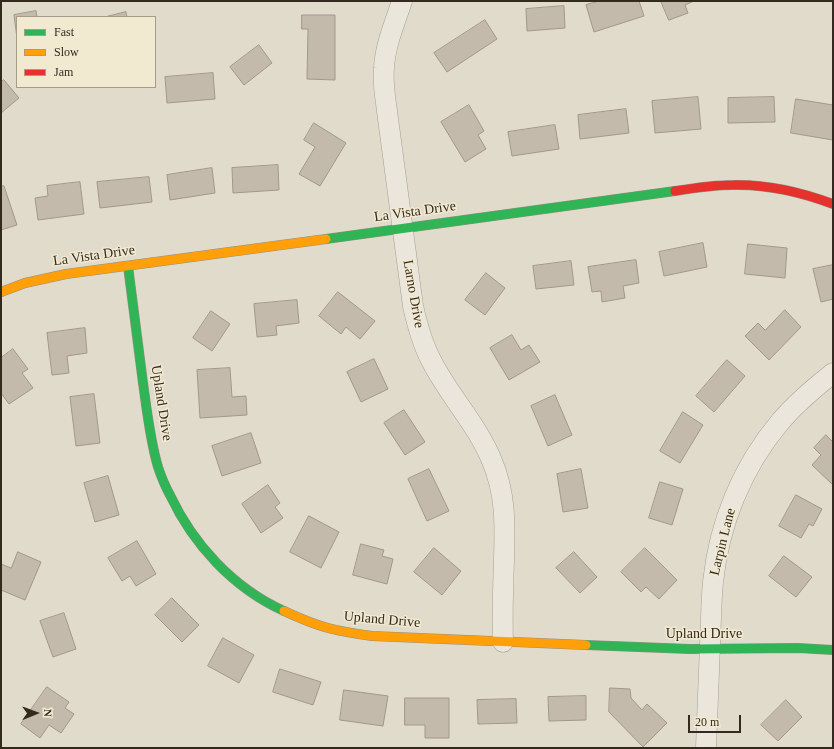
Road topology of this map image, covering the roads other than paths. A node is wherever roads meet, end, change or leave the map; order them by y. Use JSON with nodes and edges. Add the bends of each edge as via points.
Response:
{"nodes":[{"id":1,"x":402,"y":1,"type":"edge"},
{"id":2,"x":833,"y":204,"type":"edge"},
{"id":3,"x":402,"y":228,"type":"junction"},
{"id":4,"x":128,"y":266,"type":"junction"},
{"id":5,"x":1,"y":292,"type":"edge"},
{"id":6,"x":833,"y":373,"type":"edge"},
{"id":7,"x":503,"y":642,"type":"junction"},
{"id":8,"x":710,"y":649,"type":"junction"},
{"id":9,"x":833,"y":650,"type":"edge"},
{"id":10,"x":706,"y":748,"type":"edge"}],
"edges":[{"from":1,"to":3,"type":"street","name":"Larno Drive","via":[[389,39],[384,69],[385,96]]},
{"from":2,"to":3,"type":"street","name":"La Vista Drive","via":[[794,191],[735,185]]},
{"from":3,"to":4,"type":"street","name":"La Vista Drive"},
{"from":3,"to":7,"type":"street","name":"Larno Drive","via":[[413,306],[430,360],[482,440],[493,462],[500,486],[505,526]]},
{"from":4,"to":5,"type":"street","name":"La Vista Drive","via":[[41,278]]},
{"from":4,"to":7,"type":"street","name":"Upland Drive","via":[[150,434],[159,468],[182,519],[198,543],[217,564],[268,603],[297,618],[327,628],[372,636]]},
{"from":6,"to":8,"type":"street","name":"Larpin Lane","via":[[780,422],[758,451],[736,493],[720,541],[713,581]]},
{"from":7,"to":8,"type":"street","name":"Upland Drive"},
{"from":8,"to":9,"type":"street","name":"Upland Drive"},
{"from":8,"to":10,"type":"street","name":"Larpin Lane"}]}
